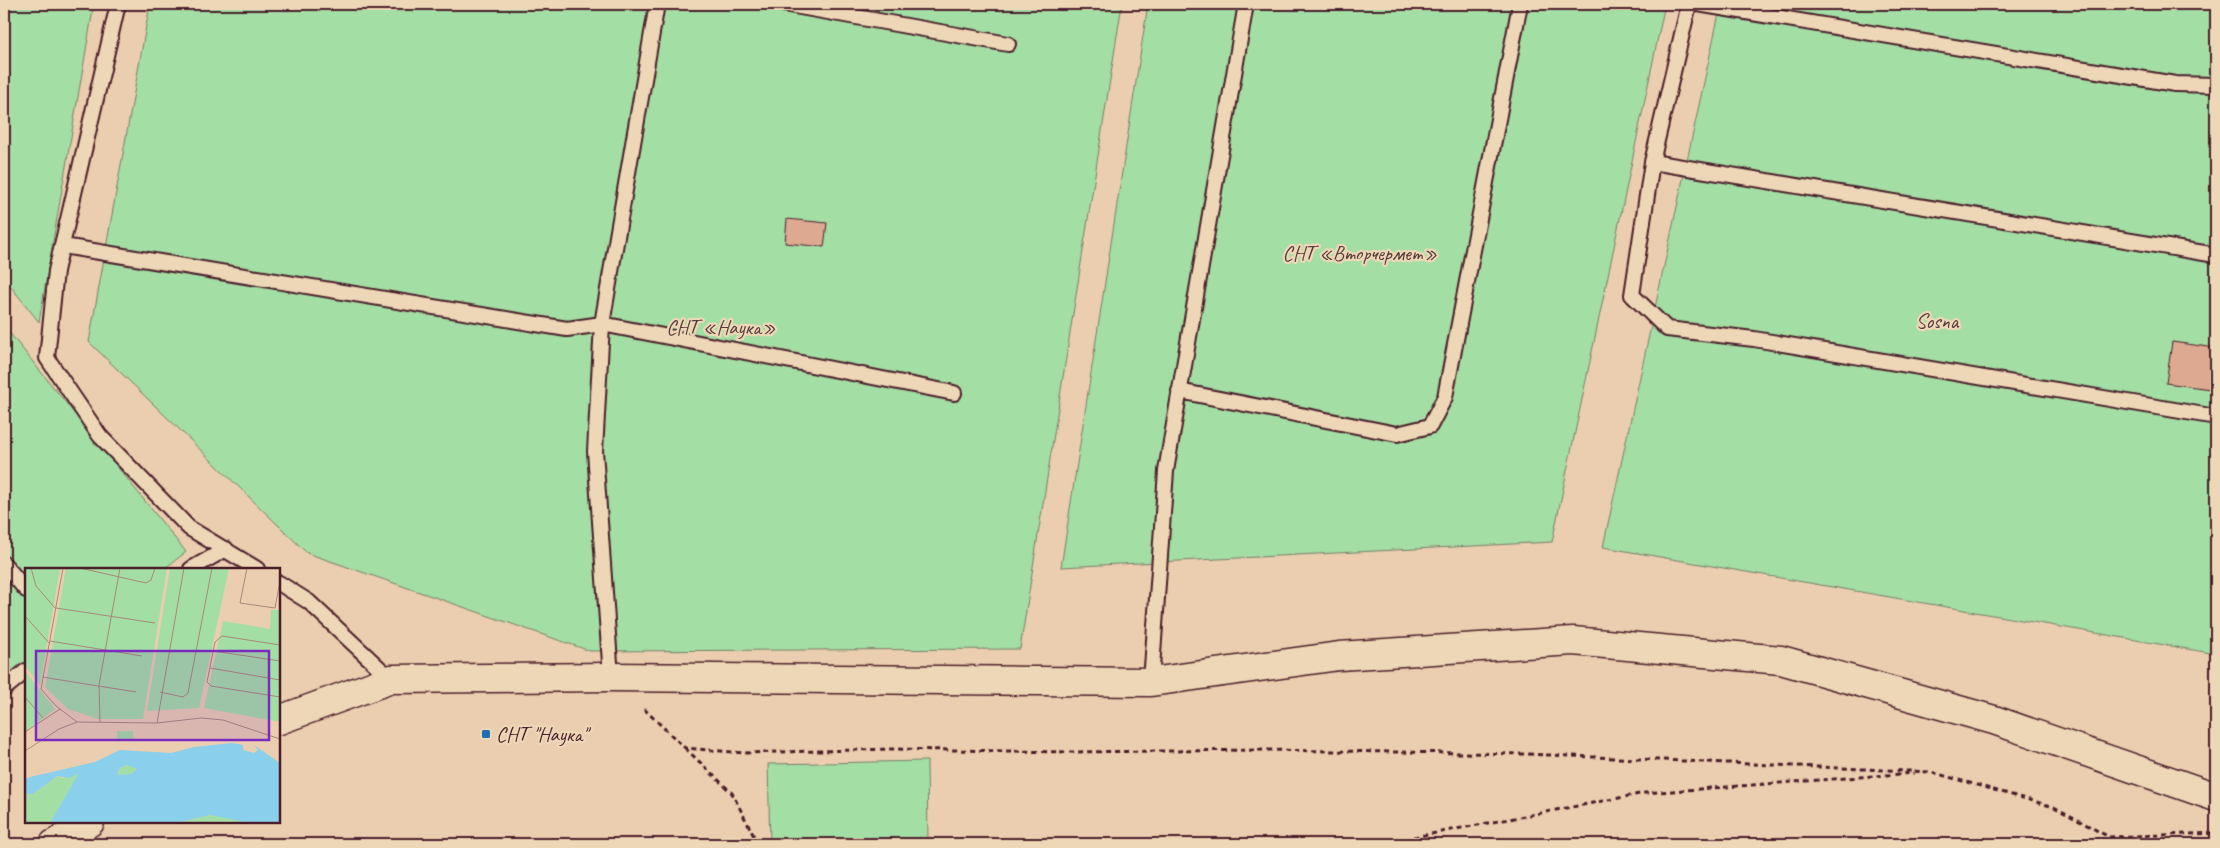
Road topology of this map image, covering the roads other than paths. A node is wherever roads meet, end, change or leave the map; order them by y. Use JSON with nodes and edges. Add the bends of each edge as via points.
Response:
{"nodes":[{"id":1,"x":118,"y":4,"type":"edge"},
{"id":2,"x":657,"y":4,"type":"edge"},
{"id":3,"x":783,"y":4,"type":"edge"},
{"id":4,"x":1246,"y":4,"type":"edge"},
{"id":5,"x":1520,"y":4,"type":"edge"},
{"id":6,"x":1689,"y":4,"type":"edge"},
{"id":7,"x":1698,"y":4,"type":"edge"},
{"id":8,"x":1008,"y":44,"type":"dead end"},
{"id":9,"x":2216,"y":86,"type":"edge"},
{"id":10,"x":1652,"y":162,"type":"junction"},
{"id":11,"x":63,"y":246,"type":"junction"},
{"id":12,"x":2216,"y":255,"type":"edge"},
{"id":13,"x":602,"y":324,"type":"junction"},
{"id":14,"x":1179,"y":391,"type":"junction"},
{"id":15,"x":954,"y":393,"type":"dead end"},
{"id":16,"x":2216,"y":417,"type":"edge"},
{"id":17,"x":226,"y":549,"type":"junction"},
{"id":18,"x":4,"y":564,"type":"edge"},
{"id":19,"x":193,"y":568,"type":"edge"},
{"id":20,"x":255,"y":568,"type":"edge"},
{"id":21,"x":280,"y":584,"type":"edge"},
{"id":22,"x":25,"y":589,"type":"edge"},
{"id":23,"x":25,"y":673,"type":"edge"},
{"id":24,"x":611,"y":677,"type":"junction"},
{"id":25,"x":391,"y":680,"type":"junction"},
{"id":26,"x":1151,"y":682,"type":"junction"},
{"id":27,"x":4,"y":689,"type":"edge"},
{"id":28,"x":280,"y":720,"type":"edge"},
{"id":29,"x":2216,"y":798,"type":"edge"},
{"id":30,"x":88,"y":823,"type":"edge"},
{"id":31,"x":54,"y":844,"type":"edge"}],
"edges":[{"from":1,"to":11,"type":"lane"},
{"from":2,"to":13,"type":"lane"},
{"from":3,"to":8,"type":"lane"},
{"from":4,"to":14,"type":"lane"},
{"from":5,"to":14,"type":"lane","via":[[1444,397],[1430,426],[1397,434]]},
{"from":6,"to":10,"type":"lane"},
{"from":7,"to":9,"type":"lane","via":[[2175,84]]},
{"from":10,"to":12,"type":"lane"},
{"from":10,"to":16,"type":"lane","via":[[1632,295],[1666,329],[1754,340]]},
{"from":11,"to":13,"type":"lane","via":[[568,329]]},
{"from":11,"to":17,"type":"lane","via":[[56,272],[47,358],[100,436],[189,528]]},
{"from":13,"to":15,"type":"lane"},
{"from":13,"to":24,"type":"lane","via":[[595,451]]},
{"from":14,"to":26,"type":"lane","via":[[1166,471]]},
{"from":17,"to":19,"type":"lane"},
{"from":17,"to":20,"type":"lane"},
{"from":18,"to":22,"type":"lane"},
{"from":21,"to":25,"type":"lane","via":[[309,602]]},
{"from":23,"to":27,"type":"lane"},
{"from":24,"to":25,"type":"street"},
{"from":24,"to":26,"type":"street"},
{"from":25,"to":28,"type":"street"},
{"from":26,"to":29,"type":"street","via":[[1339,656],[1573,641],[1781,660],[1994,720]]},
{"from":30,"to":31,"type":"street"}]}
